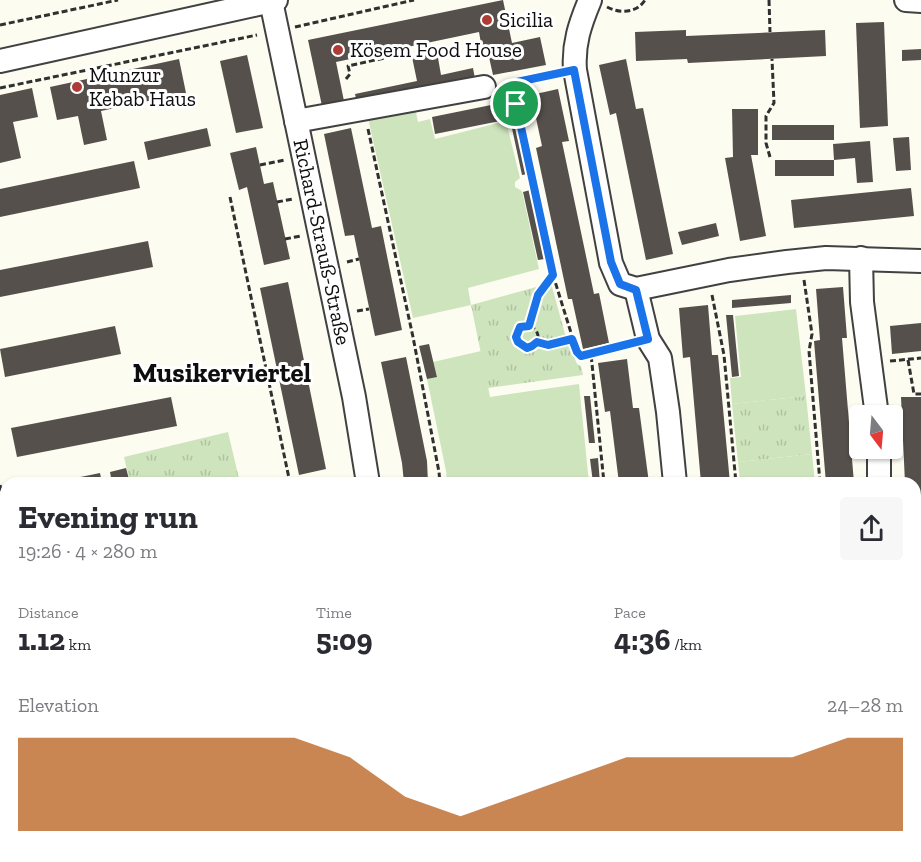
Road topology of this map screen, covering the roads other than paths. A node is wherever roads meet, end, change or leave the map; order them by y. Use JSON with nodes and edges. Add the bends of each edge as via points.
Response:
{"nodes":[{"id":1,"x":906,"y":0,"type":"edge"},
{"id":2,"x":273,"y":1,"type":"edge"},
{"id":3,"x":921,"y":1,"type":"edge"},
{"id":4,"x":595,"y":2,"type":"edge"},
{"id":5,"x":0,"y":62,"type":"edge"},
{"id":6,"x":484,"y":87,"type":"road end"},
{"id":7,"x":296,"y":121,"type":"junction"},
{"id":8,"x":861,"y":258,"type":"junction"},
{"id":9,"x":921,"y":261,"type":"edge"},
{"id":10,"x":636,"y":290,"type":"junction"},
{"id":11,"x":876,"y":405,"type":"edge"},
{"id":12,"x":879,"y":459,"type":"edge"},
{"id":13,"x":367,"y":477,"type":"edge"},
{"id":14,"x":674,"y":477,"type":"edge"},
{"id":15,"x":879,"y":477,"type":"edge"}],
"edges":[{"from":1,"to":3,"type":"street"},
{"from":2,"to":5,"type":"street"},
{"from":2,"to":7,"type":"street","name":"Richard-Strauß-Straße"},
{"from":4,"to":10,"type":"street","via":[[577,34],[574,70],[611,262],[620,284]]},
{"from":6,"to":7,"type":"street"},
{"from":7,"to":13,"type":"street","name":"Richard-Strauß-Straße"},
{"from":8,"to":9,"type":"street"},
{"from":8,"to":10,"type":"street","via":[[802,260]]},
{"from":8,"to":11,"type":"street","via":[[862,302]]},
{"from":10,"to":14,"type":"street","via":[[648,339],[660,358]]},
{"from":12,"to":15,"type":"street"}]}
